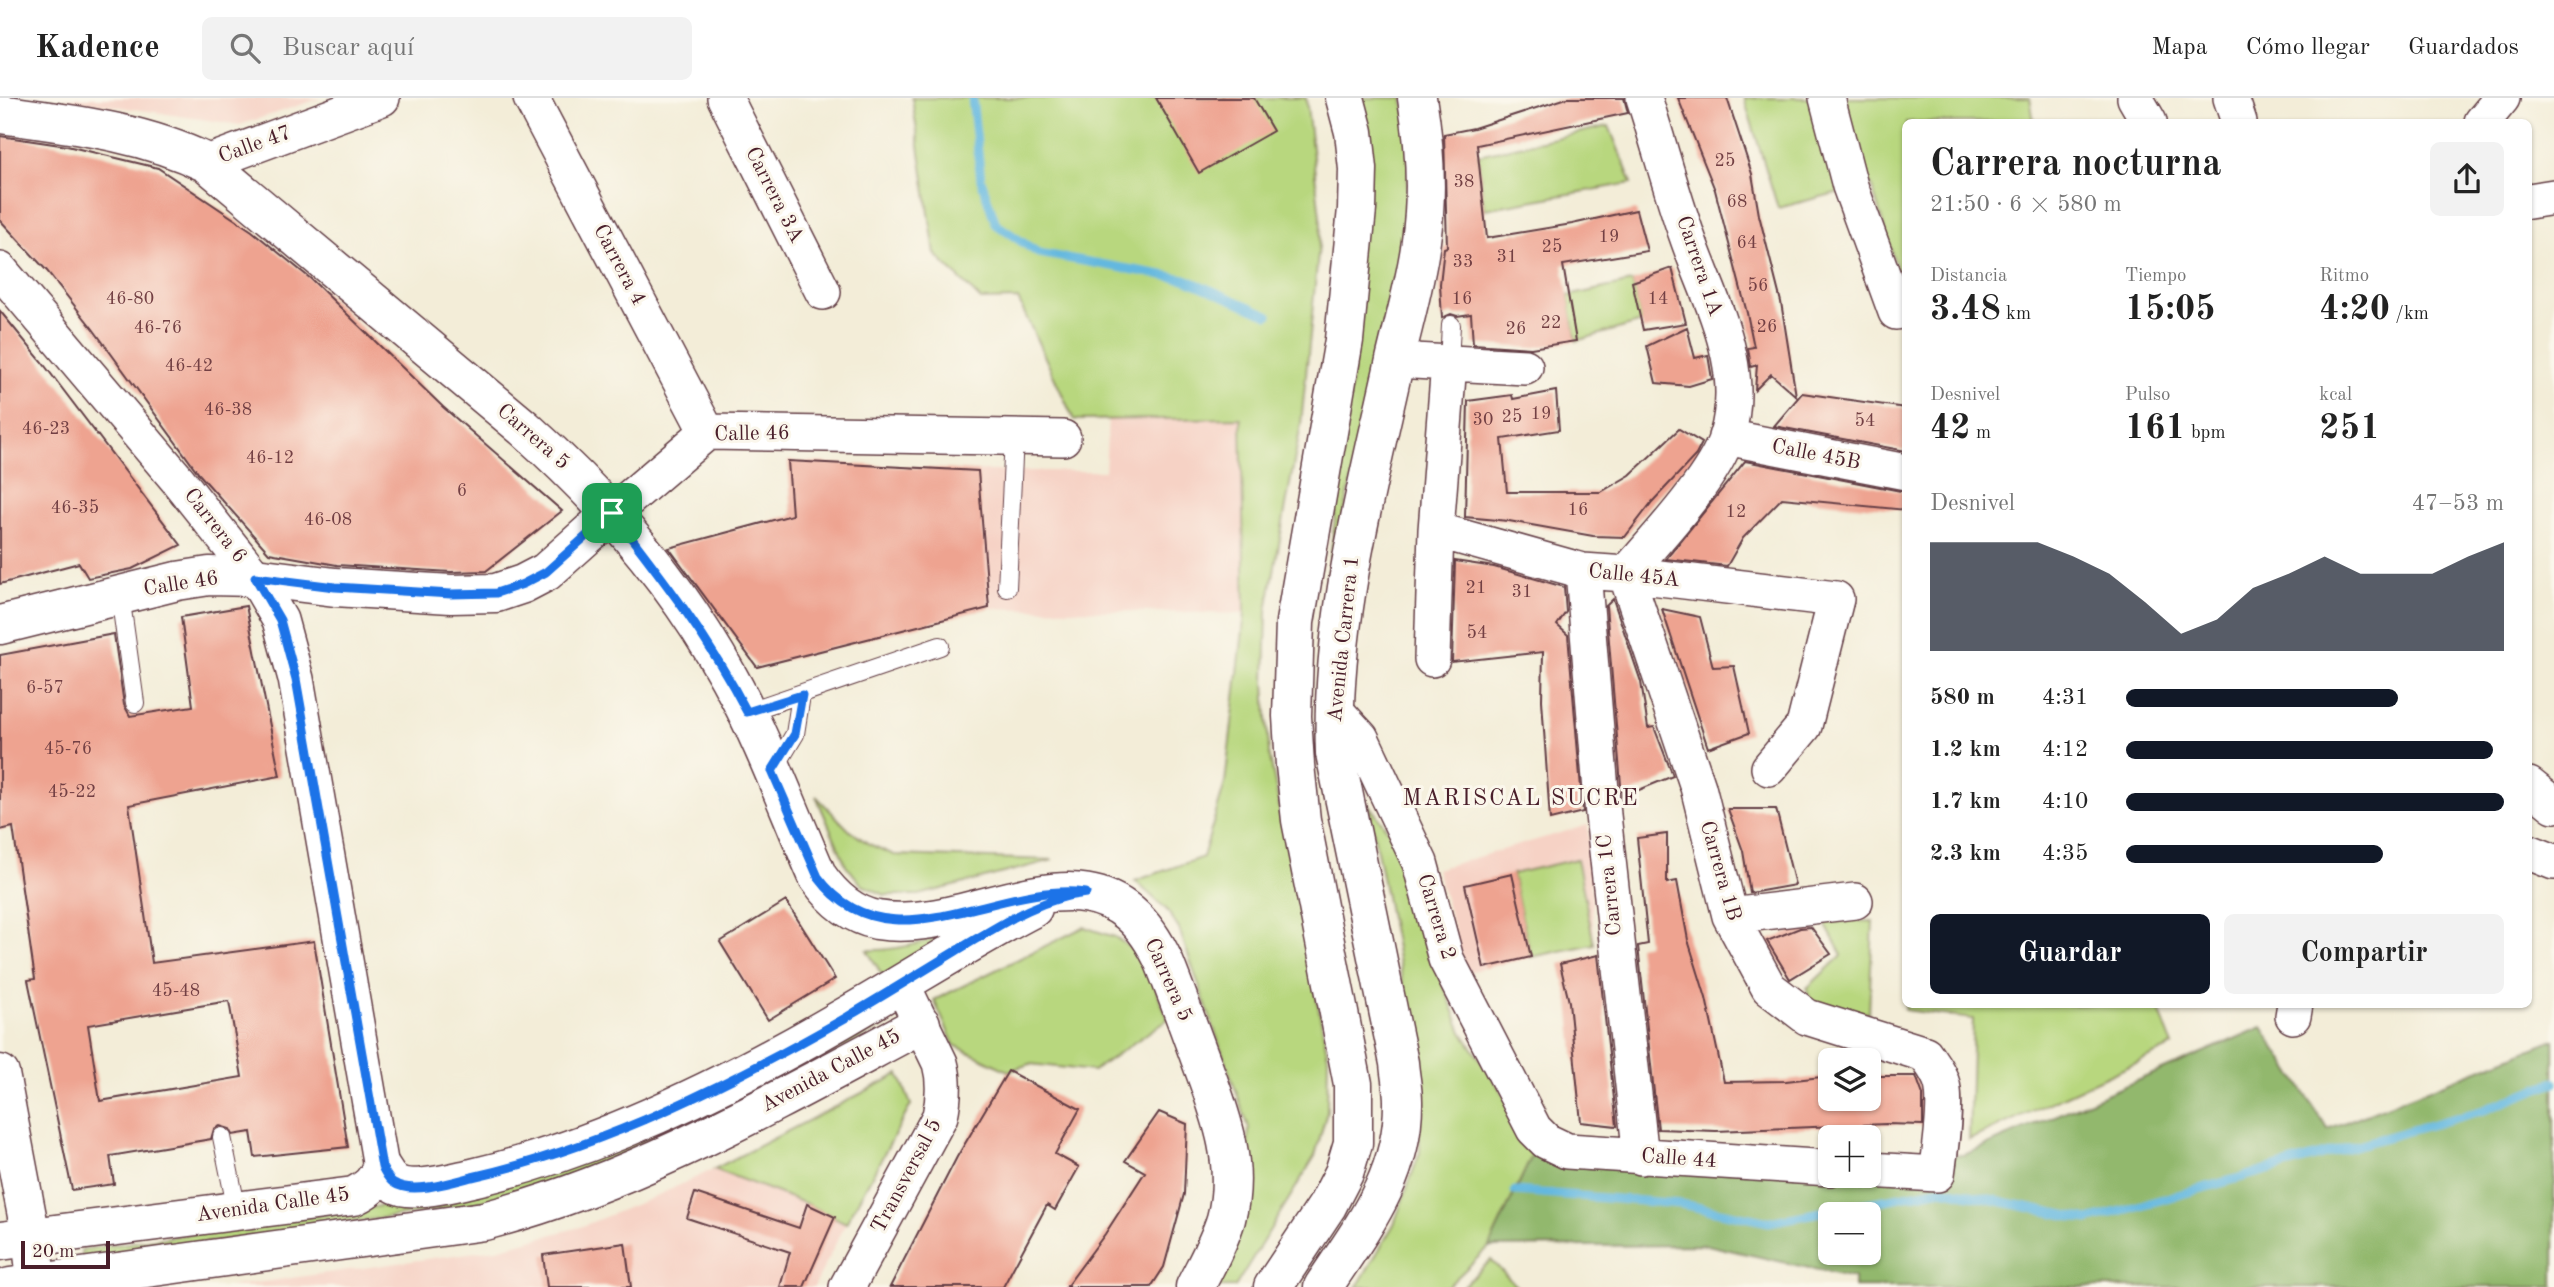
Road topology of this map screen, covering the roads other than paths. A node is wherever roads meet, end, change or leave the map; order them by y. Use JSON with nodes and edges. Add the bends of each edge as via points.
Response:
{"nodes":[{"id":1,"x":382,"y":98,"type":"edge"},
{"id":2,"x":531,"y":98,"type":"edge"},
{"id":3,"x":725,"y":98,"type":"edge"},
{"id":4,"x":1345,"y":98,"type":"edge"},
{"id":5,"x":1417,"y":98,"type":"edge"},
{"id":6,"x":1644,"y":98,"type":"edge"},
{"id":7,"x":1827,"y":98,"type":"edge"},
{"id":8,"x":2135,"y":98,"type":"edge"},
{"id":9,"x":2231,"y":98,"type":"edge"},
{"id":10,"x":2502,"y":98,"type":"edge"},
{"id":11,"x":0,"y":114,"type":"edge"},
{"id":12,"x":2147,"y":119,"type":"edge"},
{"id":13,"x":2238,"y":119,"type":"edge"},
{"id":14,"x":2484,"y":119,"type":"edge"},
{"id":15,"x":207,"y":163,"type":"junction"},
{"id":16,"x":2554,"y":197,"type":"edge"},
{"id":17,"x":2532,"y":201,"type":"edge"},
{"id":18,"x":0,"y":270,"type":"edge"},
{"id":19,"x":823,"y":292,"type":"dead end"},
{"id":20,"x":1896,"y":312,"type":"dead end"},
{"id":21,"x":1451,"y":325,"type":"dead end"},
{"id":22,"x":1395,"y":360,"type":"junction"},
{"id":23,"x":1449,"y":363,"type":"junction"},
{"id":24,"x":1525,"y":367,"type":"dead end"},
{"id":25,"x":707,"y":432,"type":"junction"},
{"id":26,"x":1014,"y":436,"type":"junction"},
{"id":27,"x":1726,"y":437,"type":"junction"},
{"id":28,"x":1063,"y":438,"type":"dead end"},
{"id":29,"x":1902,"y":471,"type":"edge"},
{"id":30,"x":612,"y":513,"type":"junction"},
{"id":31,"x":1436,"y":530,"type":"junction"},
{"id":32,"x":1583,"y":571,"type":"junction"},
{"id":33,"x":1626,"y":574,"type":"junction"},
{"id":34,"x":255,"y":577,"type":"junction"},
{"id":35,"x":1007,"y":588,"type":"dead end"},
{"id":36,"x":120,"y":595,"type":"junction"},
{"id":37,"x":0,"y":625,"type":"edge"},
{"id":38,"x":940,"y":646,"type":"dead end"},
{"id":39,"x":1432,"y":659,"type":"dead end"},
{"id":40,"x":802,"y":695,"type":"junction"},
{"id":41,"x":135,"y":703,"type":"dead end"},
{"id":42,"x":1334,"y":709,"type":"junction"},
{"id":43,"x":747,"y":712,"type":"junction"},
{"id":44,"x":1769,"y":768,"type":"dead end"},
{"id":45,"x":772,"y":771,"type":"junction"},
{"id":46,"x":2532,"y":787,"type":"edge"},
{"id":47,"x":2554,"y":805,"type":"edge"},
{"id":48,"x":2532,"y":853,"type":"edge"},
{"id":49,"x":2554,"y":862,"type":"edge"},
{"id":50,"x":1086,"y":893,"type":"junction"},
{"id":51,"x":1855,"y":901,"type":"dead end"},
{"id":52,"x":1730,"y":916,"type":"junction"},
{"id":53,"x":902,"y":984,"type":"junction"},
{"id":54,"x":921,"y":1024,"type":"junction"},
{"id":55,"x":0,"y":1074,"type":"edge"},
{"id":56,"x":1534,"y":1129,"type":"joint"},
{"id":57,"x":222,"y":1137,"type":"dead end"},
{"id":58,"x":1641,"y":1157,"type":"junction"},
{"id":59,"x":382,"y":1167,"type":"junction"},
{"id":60,"x":1818,"y":1167,"type":"edge"},
{"id":61,"x":1881,"y":1171,"type":"edge"},
{"id":62,"x":237,"y":1211,"type":"junction"},
{"id":63,"x":15,"y":1239,"type":"edge"},
{"id":64,"x":28,"y":1286,"type":"edge"},
{"id":65,"x":847,"y":1287,"type":"edge"},
{"id":66,"x":1195,"y":1287,"type":"edge"},
{"id":67,"x":1273,"y":1287,"type":"edge"},
{"id":68,"x":1323,"y":1287,"type":"edge"}],
"edges":[{"from":1,"to":15,"type":"street","name":"Calle 47"},
{"from":2,"to":25,"type":"street","name":"Carrera 4"},
{"from":3,"to":19,"type":"street","name":"Carrera 3A"},
{"from":4,"to":67,"type":"main road","name":"Avenida Carrera 1","via":[[1354,132],[1357,209],[1344,340],[1295,622],[1292,716],[1301,820],[1353,1084],[1353,1143],[1327,1206]]},
{"from":5,"to":22,"type":"main road","name":"Avenida Carrera 1","via":[[1425,179],[1422,239]]},
{"from":6,"to":27,"type":"street","name":"Carrera 1A","via":[[1686,235],[1732,360],[1735,387]]},
{"from":7,"to":20,"type":"street","via":[[1850,186]]},
{"from":8,"to":12,"type":"street"},
{"from":9,"to":13,"type":"street"},
{"from":10,"to":14,"type":"street"},
{"from":11,"to":15,"type":"main road","name":"Carrera 5","via":[[129,134]]},
{"from":15,"to":30,"type":"main road","name":"Carrera 5","via":[[524,428]]},
{"from":16,"to":17,"type":"street"},
{"from":18,"to":34,"type":"street","name":"Carrera 6"},
{"from":21,"to":23,"type":"lane"},
{"from":22,"to":23,"type":"street"},
{"from":22,"to":42,"type":"main road","name":"Avenida Carrera 1","via":[[1353,547]]},
{"from":23,"to":24,"type":"street"},
{"from":23,"to":31,"type":"street"},
{"from":25,"to":26,"type":"street","name":"Calle 46"},
{"from":25,"to":30,"type":"street","name":"Calle 46"},
{"from":26,"to":28,"type":"street","name":"Calle 46"},
{"from":26,"to":35,"type":"lane"},
{"from":27,"to":29,"type":"street","name":"Calle 45B"},
{"from":27,"to":33,"type":"street","name":"Carrera 1A","via":[[1694,493]]},
{"from":30,"to":34,"type":"main road","name":"Calle 46","via":[[546,572],[496,593],[348,588]]},
{"from":30,"to":43,"type":"main road","name":"Carrera 5","via":[[706,640]]},
{"from":31,"to":32,"type":"street","name":"Calle 45A"},
{"from":31,"to":39,"type":"street"},
{"from":32,"to":33,"type":"street","name":"Calle 45A"},
{"from":32,"to":58,"type":"street","name":"Carrera 1C","via":[[1603,814]]},
{"from":33,"to":44,"type":"street","name":"Calle 45A","via":[[1836,599],[1804,726]]},
{"from":33,"to":52,"type":"street","name":"Carrera 1B","via":[[1698,787]]},
{"from":34,"to":36,"type":"main road","name":"Calle 46","via":[[209,576]]},
{"from":34,"to":59,"type":"street","name":"Carrera 6","via":[[280,620],[296,679]]},
{"from":36,"to":37,"type":"main road","name":"Calle 46"},
{"from":36,"to":41,"type":"lane"},
{"from":38,"to":40,"type":"lane"},
{"from":40,"to":43,"type":"lane"},
{"from":40,"to":45,"type":"lane","via":[[795,734]]},
{"from":42,"to":56,"type":"street","name":"Carrera 2","via":[[1361,738],[1420,863],[1446,959]]},
{"from":42,"to":68,"type":"main road","name":"Avenida Carrera 1","via":[[1335,753],[1403,1100],[1392,1171],[1376,1205]]},
{"from":43,"to":45,"type":"main road","name":"Carrera 5"},
{"from":45,"to":50,"type":"main road","name":"Carrera 5","via":[[818,877],[852,910],[876,919],[902,921],[1054,892]]},
{"from":46,"to":47,"type":"street"},
{"from":48,"to":49,"type":"street"},
{"from":50,"to":53,"type":"main road","name":"Avenida Calle 45","via":[[1046,902]]},
{"from":50,"to":66,"type":"main road","name":"Carrera 5","via":[[1131,915],[1156,944],[1229,1147],[1229,1199],[1218,1241]]},
{"from":51,"to":52,"type":"street"},
{"from":52,"to":61,"type":"street","name":"Carrera 1B","via":[[1769,988],[1807,1017],[1925,1054],[1936,1069],[1942,1085],[1937,1174]]},
{"from":53,"to":54,"type":"street","name":"Transversal 5"},
{"from":53,"to":59,"type":"main road","name":"Avenida Calle 45","via":[[723,1083],[565,1151],[484,1175],[421,1187],[393,1183]]},
{"from":54,"to":64,"type":"main road","name":"Avenida Calle 45","via":[[674,1151],[537,1206],[484,1221]]},
{"from":54,"to":65,"type":"street","name":"Transversal 5","via":[[943,1075],[940,1116]]},
{"from":55,"to":63,"type":"main road"},
{"from":56,"to":58,"type":"street","name":"Calle 44","via":[[1567,1151]]},
{"from":57,"to":62,"type":"lane"},
{"from":58,"to":60,"type":"street","name":"Calle 44"},
{"from":59,"to":62,"type":"main road","name":"Avenida Calle 45","via":[[373,1184],[354,1196]]},
{"from":62,"to":63,"type":"main road","name":"Avenida Calle 45"},
{"from":63,"to":64,"type":"main road"}]}
